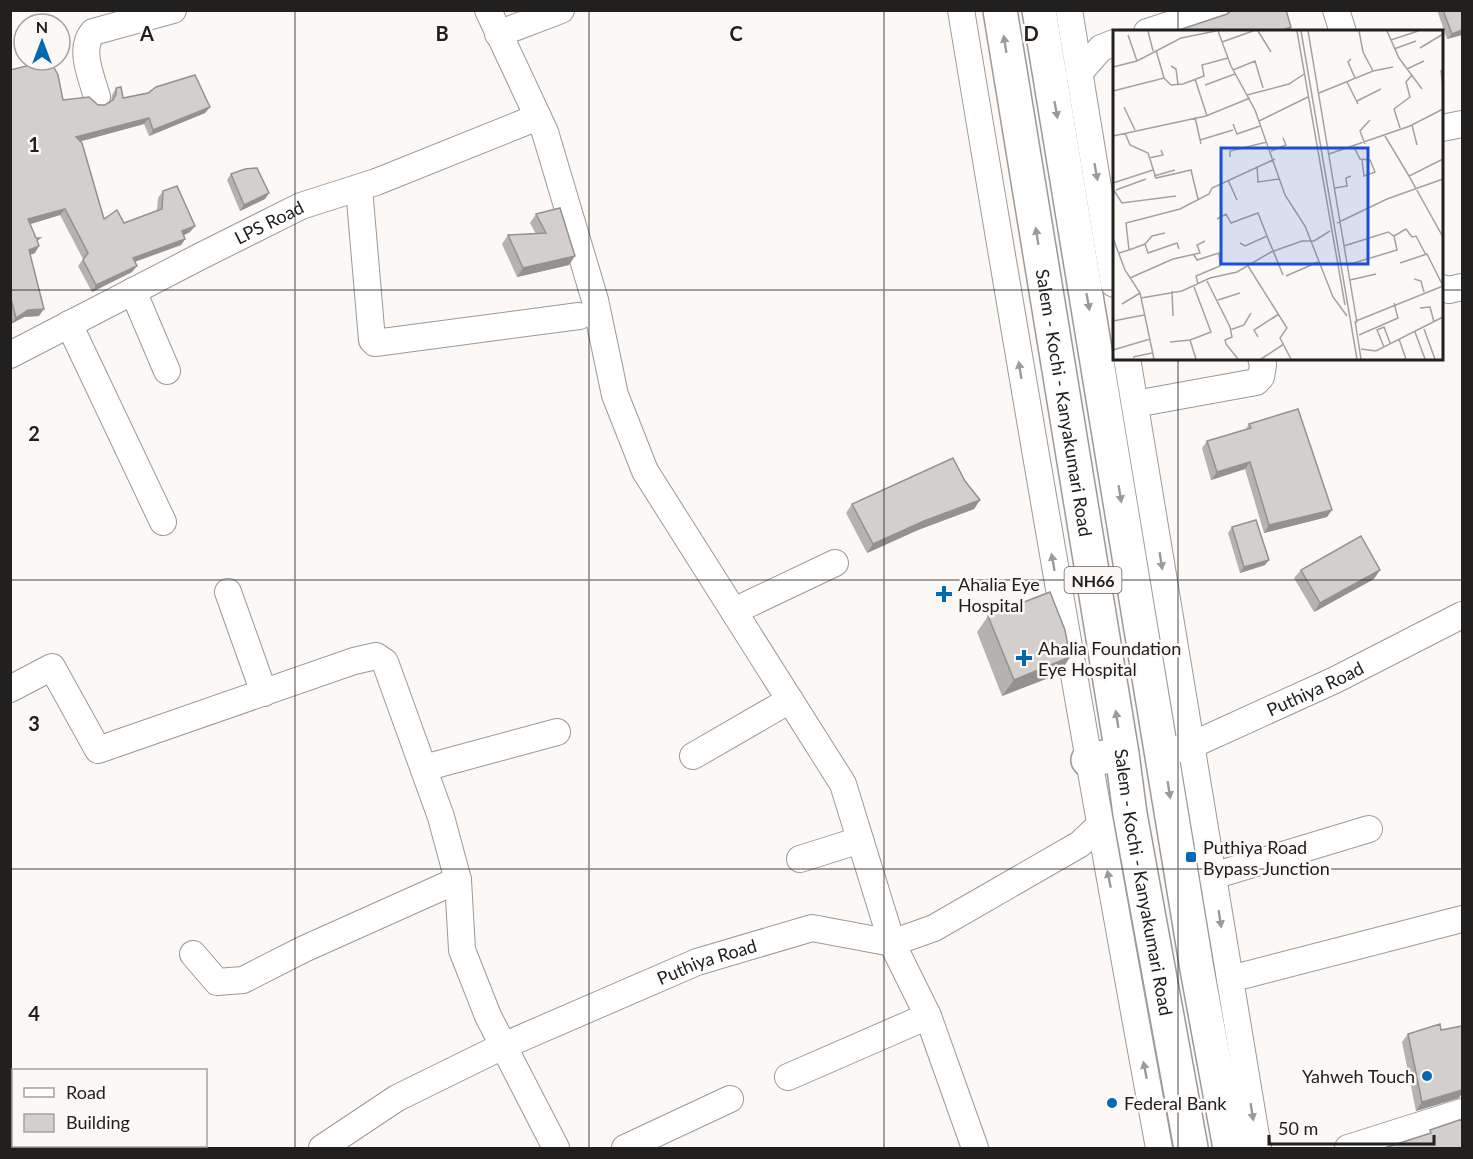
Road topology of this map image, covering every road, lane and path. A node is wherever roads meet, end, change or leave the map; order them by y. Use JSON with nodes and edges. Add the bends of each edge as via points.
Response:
{"nodes":[{"id":1,"x":172,"y":10,"type":"edge"},
{"id":2,"x":488,"y":10,"type":"edge"},
{"id":3,"x":561,"y":10,"type":"edge"},
{"id":4,"x":961,"y":10,"type":"edge"},
{"id":5,"x":999,"y":10,"type":"edge"},
{"id":6,"x":1039,"y":10,"type":"edge"},
{"id":7,"x":1069,"y":10,"type":"edge"},
{"id":8,"x":1215,"y":10,"type":"edge"},
{"id":9,"x":1336,"y":10,"type":"edge"},
{"id":10,"x":1153,"y":30,"type":"edge"},
{"id":11,"x":1342,"y":30,"type":"edge"},
{"id":12,"x":498,"y":34,"type":"junction"},
{"id":13,"x":1113,"y":43,"type":"edge"},
{"id":14,"x":1079,"y":73,"type":"junction"},
{"id":15,"x":97,"y":97,"type":"dead end"},
{"id":16,"x":538,"y":117,"type":"junction"},
{"id":17,"x":1462,"y":124,"type":"edge"},
{"id":18,"x":1443,"y":128,"type":"edge"},
{"id":19,"x":359,"y":188,"type":"junction"},
{"id":20,"x":1110,"y":232,"type":"edge"},
{"id":21,"x":1113,"y":271,"type":"edge"},
{"id":22,"x":1462,"y":287,"type":"edge"},
{"id":23,"x":1443,"y":288,"type":"edge"},
{"id":24,"x":133,"y":291,"type":"junction"},
{"id":25,"x":579,"y":316,"type":"dead end"},
{"id":26,"x":69,"y":324,"type":"junction"},
{"id":27,"x":10,"y":355,"type":"edge"},
{"id":28,"x":1127,"y":360,"type":"edge"},
{"id":29,"x":1262,"y":360,"type":"edge"},
{"id":30,"x":167,"y":371,"type":"dead end"},
{"id":31,"x":1135,"y":404,"type":"junction"},
{"id":32,"x":163,"y":522,"type":"dead end"},
{"id":33,"x":835,"y":563,"type":"dead end"},
{"id":34,"x":228,"y":592,"type":"dead end"},
{"id":35,"x":734,"y":611,"type":"junction"},
{"id":36,"x":1462,"y":615,"type":"edge"},
{"id":37,"x":10,"y":689,"type":"edge"},
{"id":38,"x":264,"y":693,"type":"junction"},
{"id":39,"x":790,"y":700,"type":"junction"},
{"id":40,"x":557,"y":732,"type":"dead end"},
{"id":41,"x":1177,"y":749,"type":"junction"},
{"id":42,"x":1122,"y":754,"type":"junction"},
{"id":43,"x":693,"y":756,"type":"dead end"},
{"id":44,"x":1088,"y":760,"type":"junction"},
{"id":45,"x":424,"y":768,"type":"junction"},
{"id":46,"x":1099,"y":826,"type":"junction"},
{"id":47,"x":1369,"y":829,"type":"dead end"},
{"id":48,"x":860,"y":840,"type":"junction"},
{"id":49,"x":801,"y":858,"type":"dead end"},
{"id":50,"x":1213,"y":876,"type":"junction"},
{"id":51,"x":458,"y":880,"type":"junction"},
{"id":52,"x":1462,"y":919,"type":"edge"},
{"id":53,"x":892,"y":943,"type":"junction"},
{"id":54,"x":193,"y":954,"type":"dead end"},
{"id":55,"x":1230,"y":979,"type":"junction"},
{"id":56,"x":928,"y":1016,"type":"junction"},
{"id":57,"x":503,"y":1046,"type":"junction"},
{"id":58,"x":788,"y":1077,"type":"dead end"},
{"id":59,"x":730,"y":1099,"type":"dead end"},
{"id":60,"x":1462,"y":1112,"type":"edge"},
{"id":61,"x":969,"y":1146,"type":"edge"},
{"id":62,"x":322,"y":1149,"type":"edge"},
{"id":63,"x":556,"y":1149,"type":"edge"},
{"id":64,"x":624,"y":1149,"type":"edge"},
{"id":65,"x":1159,"y":1149,"type":"edge"},
{"id":66,"x":1191,"y":1149,"type":"edge"},
{"id":67,"x":1230,"y":1149,"type":"edge"},
{"id":68,"x":1258,"y":1149,"type":"edge"},
{"id":69,"x":1348,"y":1149,"type":"edge"}],
"edges":[{"from":1,"to":15,"type":"street","via":[[93,32],[87,39],[86,50]]},
{"from":2,"to":12,"type":"street"},
{"from":3,"to":12,"type":"street"},
{"from":44,"to":4,"type":"street","one_way":true},
{"from":42,"to":5,"type":"highway","name":"Salem - Kochi - Kanyakumari Road","number":"NH66","one_way":true},
{"from":6,"to":41,"type":"highway","name":"Salem - Kochi - Kanyakumari Road","number":"NH66","one_way":true},
{"from":7,"to":14,"type":"street"},
{"from":8,"to":10,"type":"street"},
{"from":9,"to":11,"type":"street"},
{"from":12,"to":16,"type":"street"},
{"from":13,"to":14,"type":"street","via":[[1101,48]]},
{"from":14,"to":20,"type":"street","one_way":true},
{"from":16,"to":19,"type":"street","name":"LPS Road"},
{"from":16,"to":35,"type":"street","via":[[595,300],[615,395],[645,471]]},
{"from":17,"to":18,"type":"street"},
{"from":19,"to":24,"type":"street","name":"LPS Road","via":[[301,206]]},
{"from":19,"to":25,"type":"street","via":[[375,343]]},
{"from":20,"to":21,"type":"street"},
{"from":22,"to":23,"type":"street"},
{"from":24,"to":26,"type":"street","name":"LPS Road"},
{"from":24,"to":30,"type":"street"},
{"from":26,"to":27,"type":"street","name":"LPS Road"},
{"from":26,"to":32,"type":"street"},
{"from":28,"to":31,"type":"street"},
{"from":29,"to":31,"type":"street","via":[[1261,377],[1256,382]]},
{"from":31,"to":41,"type":"street","one_way":true},
{"from":33,"to":35,"type":"street"},
{"from":34,"to":38,"type":"street"},
{"from":35,"to":39,"type":"street"},
{"from":36,"to":41,"type":"street","name":"Puthiya Road","via":[[1335,681]]},
{"from":37,"to":38,"type":"street","via":[[52,667],[98,750]]},
{"from":38,"to":45,"type":"street","via":[[376,656],[385,662]]},
{"from":39,"to":43,"type":"street"},
{"from":39,"to":48,"type":"street","via":[[843,783]]},
{"from":40,"to":45,"type":"street"},
{"from":41,"to":50,"type":"street"},
{"from":41,"to":67,"type":"highway","name":"Salem - Kochi - Kanyakumari Road","number":"NH66","one_way":true,"via":[[1197,969]]},
{"from":42,"to":44,"type":"highway"},
{"from":42,"to":66,"type":"highway","name":"Salem - Kochi - Kanyakumari Road","number":"NH66"},
{"from":44,"to":46,"type":"street"},
{"from":45,"to":51,"type":"street"},
{"from":46,"to":53,"type":"street","via":[[1080,844],[934,928]]},
{"from":65,"to":46,"type":"street","one_way":true},
{"from":47,"to":50,"type":"street"},
{"from":48,"to":49,"type":"street"},
{"from":48,"to":53,"type":"street"},
{"from":50,"to":55,"type":"street","one_way":true},
{"from":51,"to":54,"type":"street","via":[[243,980],[217,982]]},
{"from":51,"to":57,"type":"street","via":[[462,950]]},
{"from":52,"to":55,"type":"street"},
{"from":53,"to":56,"type":"street"},
{"from":53,"to":57,"type":"street","name":"Puthiya Road","via":[[812,928],[697,962]]},
{"from":55,"to":68,"type":"street","one_way":true},
{"from":56,"to":58,"type":"street"},
{"from":56,"to":61,"type":"street"},
{"from":57,"to":62,"type":"street","name":"Puthiya Road","via":[[397,1098]]},
{"from":57,"to":63,"type":"street"},
{"from":59,"to":64,"type":"street"},
{"from":60,"to":69,"type":"street"}]}
